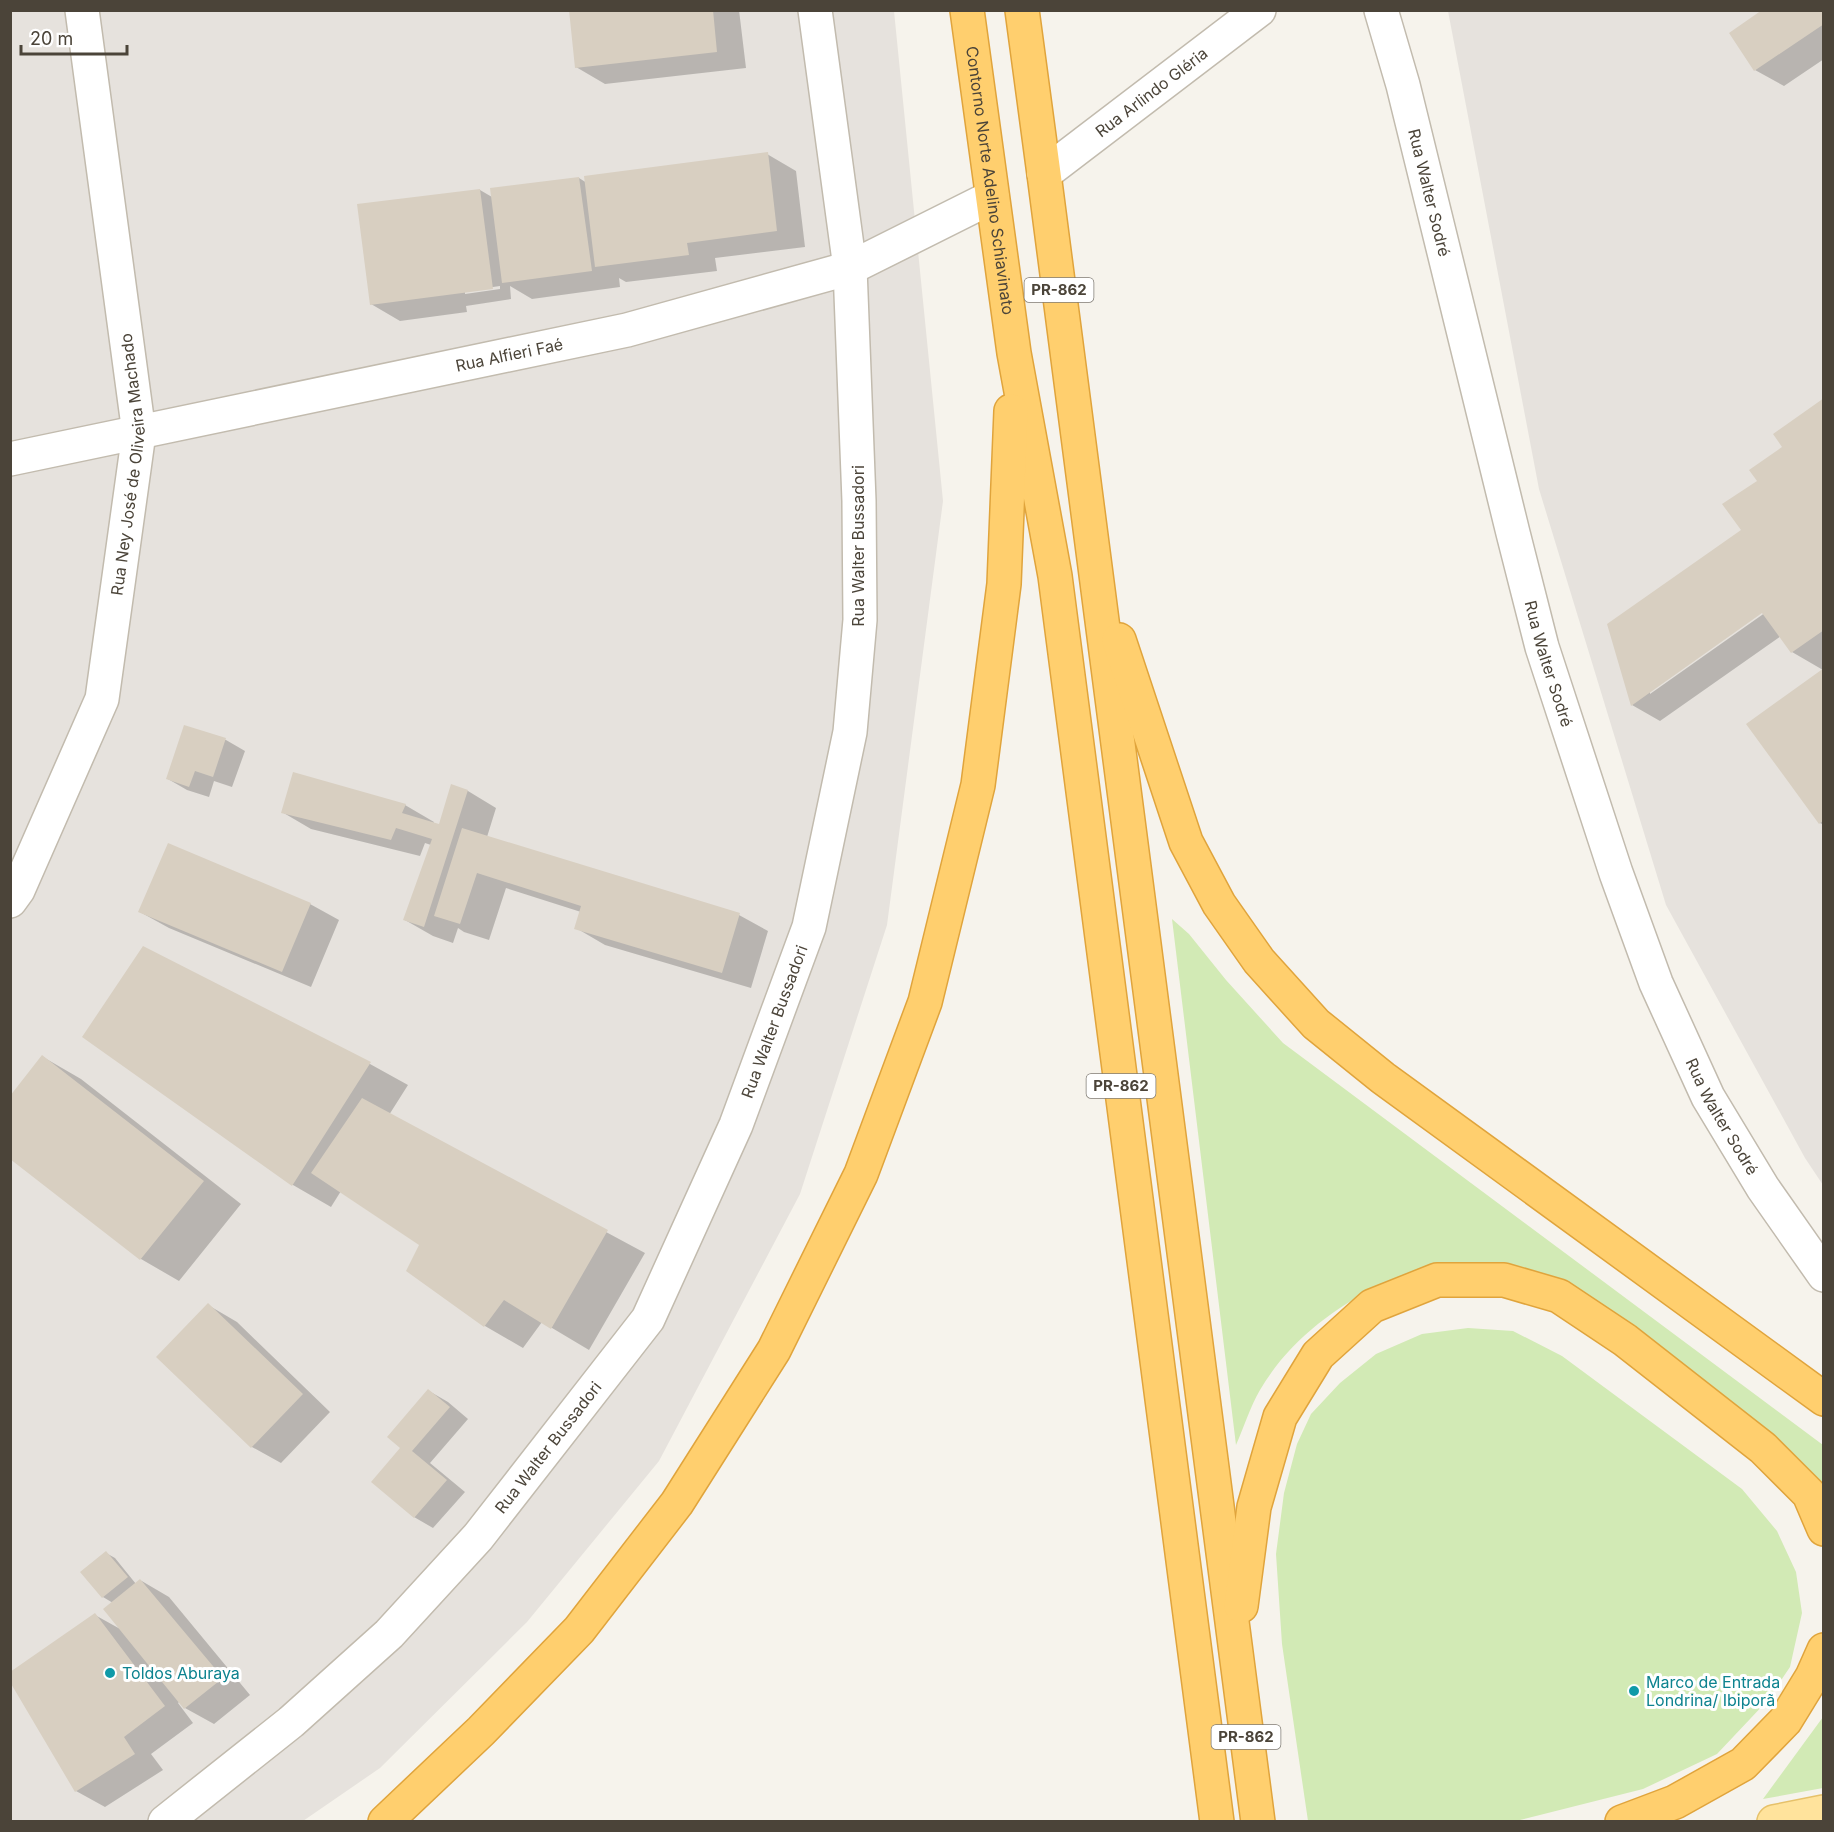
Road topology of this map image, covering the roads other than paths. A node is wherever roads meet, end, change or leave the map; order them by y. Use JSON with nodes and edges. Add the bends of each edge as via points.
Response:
{"nodes":[{"id":1,"x":82,"y":10,"type":"edge"},
{"id":2,"x":815,"y":10,"type":"edge"},
{"id":3,"x":967,"y":10,"type":"edge"},
{"id":4,"x":1022,"y":10,"type":"edge"},
{"id":5,"x":1258,"y":10,"type":"edge"},
{"id":6,"x":1381,"y":10,"type":"edge"},
{"id":7,"x":1044,"y":174,"type":"junction"},
{"id":8,"x":992,"y":197,"type":"junction"},
{"id":9,"x":850,"y":268,"type":"junction"},
{"id":10,"x":1014,"y":353,"type":"junction"},
{"id":11,"x":139,"y":433,"type":"junction"},
{"id":12,"x":10,"y":459,"type":"edge"},
{"id":13,"x":1095,"y":570,"type":"junction"},
{"id":14,"x":10,"y":901,"type":"edge"},
{"id":15,"x":1824,"y":1275,"type":"edge"},
{"id":16,"x":1824,"y":1399,"type":"edge"},
{"id":17,"x":1824,"y":1529,"type":"edge"},
{"id":18,"x":1824,"y":1650,"type":"edge"},
{"id":19,"x":1235,"y":1652,"type":"junction"},
{"id":20,"x":1824,"y":1812,"type":"edge"},
{"id":21,"x":165,"y":1821,"type":"edge"},
{"id":22,"x":385,"y":1821,"type":"edge"},
{"id":23,"x":1217,"y":1821,"type":"edge"},
{"id":24,"x":1258,"y":1821,"type":"edge"},
{"id":25,"x":1622,"y":1821,"type":"edge"},
{"id":26,"x":1774,"y":1821,"type":"edge"}],
"edges":[{"from":1,"to":11,"type":"street","name":"Rua Ney José de Oliveira Machado"},
{"from":2,"to":9,"type":"street","name":"Rua Walter Bussadori"},
{"from":3,"to":8,"type":"highway","name":"Contorno Norte Adelino Schiavinato","number":"PR-862"},
{"from":4,"to":7,"type":"highway","number":"PR-862"},
{"from":5,"to":7,"type":"street","name":"Rua Arlindo Gléria"},
{"from":6,"to":15,"type":"street","name":"Rua Walter Sodré","via":[[1403,84],[1542,647],[1616,873],[1656,983],[1708,1097],[1763,1188]]},
{"from":7,"to":13,"type":"highway","number":"PR-862"},
{"from":8,"to":9,"type":"street","name":"Rua Alfieri Faé"},
{"from":8,"to":10,"type":"highway","name":"Contorno Norte Adelino Schiavinato","number":"PR-862"},
{"from":9,"to":11,"type":"street","name":"Rua Alfieri Faé","via":[[627,330]]},
{"from":9,"to":21,"type":"street","name":"Rua Walter Bussadori","via":[[860,620],[850,732],[809,927],[736,1125],[648,1319],[478,1537],[389,1634],[291,1722]]},
{"from":10,"to":22,"type":"highway","via":[[1004,584],[978,785],[925,1002],[861,1174],[774,1350],[677,1503],[579,1630],[481,1731]]},
{"from":10,"to":23,"type":"highway","number":"PR-862","via":[[1055,576]]},
{"from":11,"to":12,"type":"street","name":"Rua Alfieri Faé"},
{"from":11,"to":14,"type":"street","name":"Rua Ney José de Oliveira Machado","via":[[102,699]]},
{"from":13,"to":16,"type":"highway","via":[[1186,842],[1219,904],[1258,961],[1316,1024],[1383,1078]]},
{"from":13,"to":19,"type":"highway","number":"PR-862"},
{"from":17,"to":19,"type":"highway","via":[[1809,1494],[1763,1448],[1625,1340],[1559,1296],[1504,1280],[1437,1280],[1372,1306],[1318,1355],[1280,1417],[1254,1507]]},
{"from":18,"to":25,"type":"highway","via":[[1785,1721],[1743,1764],[1675,1802]]},
{"from":19,"to":24,"type":"highway","number":"PR-862"},
{"from":20,"to":26,"type":"main road"}]}
